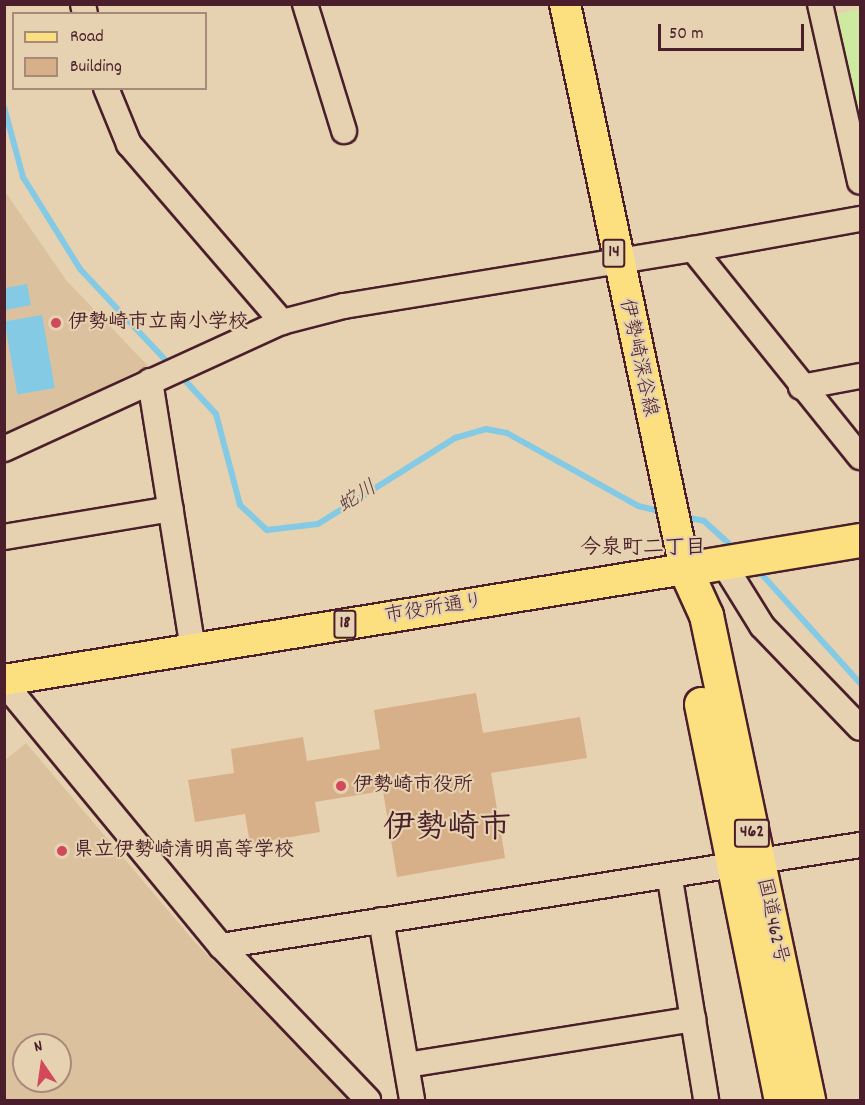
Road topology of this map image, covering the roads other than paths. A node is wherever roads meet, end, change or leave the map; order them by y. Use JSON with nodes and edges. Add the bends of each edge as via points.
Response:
{"nodes":[{"id":1,"x":305,"y":4,"type":"edge"},
{"id":2,"x":565,"y":4,"type":"edge"},
{"id":3,"x":820,"y":4,"type":"edge"},
{"id":4,"x":107,"y":90,"type":"edge"},
{"id":5,"x":344,"y":131,"type":"dead end"},
{"id":6,"x":861,"y":182,"type":"edge"},
{"id":7,"x":861,"y":219,"type":"edge"},
{"id":8,"x":693,"y":249,"type":"junction"},
{"id":9,"x":615,"y":259,"type":"junction"},
{"id":10,"x":282,"y":322,"type":"junction"},
{"id":11,"x":861,"y":376,"type":"edge"},
{"id":12,"x":156,"y":378,"type":"junction"},
{"id":13,"x":801,"y":387,"type":"junction"},
{"id":14,"x":4,"y":449,"type":"edge"},
{"id":15,"x":861,"y":457,"type":"edge"},
{"id":16,"x":171,"y":509,"type":"junction"},
{"id":17,"x":4,"y":537,"type":"edge"},
{"id":18,"x":861,"y":540,"type":"edge"},
{"id":19,"x":738,"y":561,"type":"junction"},
{"id":20,"x":685,"y":569,"type":"junction"},
{"id":21,"x":193,"y":649,"type":"junction"},
{"id":22,"x":4,"y":682,"type":"edge"},
{"id":23,"x":861,"y":728,"type":"edge"},
{"id":24,"x":861,"y":845,"type":"edge"},
{"id":25,"x":745,"y":865,"type":"junction"},
{"id":26,"x":670,"y":879,"type":"junction"},
{"id":27,"x":381,"y":920,"type":"junction"},
{"id":28,"x":221,"y":946,"type":"junction"},
{"id":29,"x":693,"y":1019,"type":"junction"},
{"id":30,"x":407,"y":1065,"type":"junction"},
{"id":31,"x":368,"y":1101,"type":"edge"},
{"id":32,"x":412,"y":1101,"type":"edge"},
{"id":33,"x":706,"y":1101,"type":"edge"},
{"id":34,"x":781,"y":1101,"type":"edge"},
{"id":35,"x":808,"y":1101,"type":"edge"}],
"edges":[{"from":1,"to":5,"type":"street"},
{"from":2,"to":9,"type":"main road","name":"伊勢崎深谷線","number":"14"},
{"from":3,"to":6,"type":"street"},
{"from":4,"to":10,"type":"street","via":[[129,144]]},
{"from":7,"to":8,"type":"street"},
{"from":8,"to":9,"type":"street"},
{"from":8,"to":13,"type":"street"},
{"from":9,"to":10,"type":"street"},
{"from":9,"to":20,"type":"main road","name":"伊勢崎深谷線","number":"14"},
{"from":10,"to":12,"type":"street"},
{"from":11,"to":13,"type":"street"},
{"from":12,"to":14,"type":"street"},
{"from":12,"to":16,"type":"street"},
{"from":13,"to":15,"type":"street"},
{"from":16,"to":17,"type":"street"},
{"from":16,"to":21,"type":"street"},
{"from":18,"to":19,"type":"highway"},
{"from":19,"to":20,"type":"highway"},
{"from":19,"to":23,"type":"street","via":[[762,626]]},
{"from":20,"to":21,"type":"main road","name":"市役所通り","number":"18"},
{"from":20,"to":25,"type":"highway","name":"国道462号","number":"462","via":[[683,619]]},
{"from":21,"to":22,"type":"main road","name":"市役所通り","number":"18"},
{"from":22,"to":28,"type":"street"},
{"from":24,"to":25,"type":"street"},
{"from":25,"to":26,"type":"street"},
{"from":25,"to":34,"type":"highway","name":"国道462号","number":"462"},
{"from":25,"to":35,"type":"highway","name":"国道462号","number":"462"},
{"from":26,"to":27,"type":"street"},
{"from":26,"to":29,"type":"street"},
{"from":27,"to":28,"type":"street"},
{"from":27,"to":30,"type":"street"},
{"from":28,"to":31,"type":"street"},
{"from":29,"to":30,"type":"street"},
{"from":29,"to":33,"type":"street"},
{"from":30,"to":32,"type":"street"}]}
